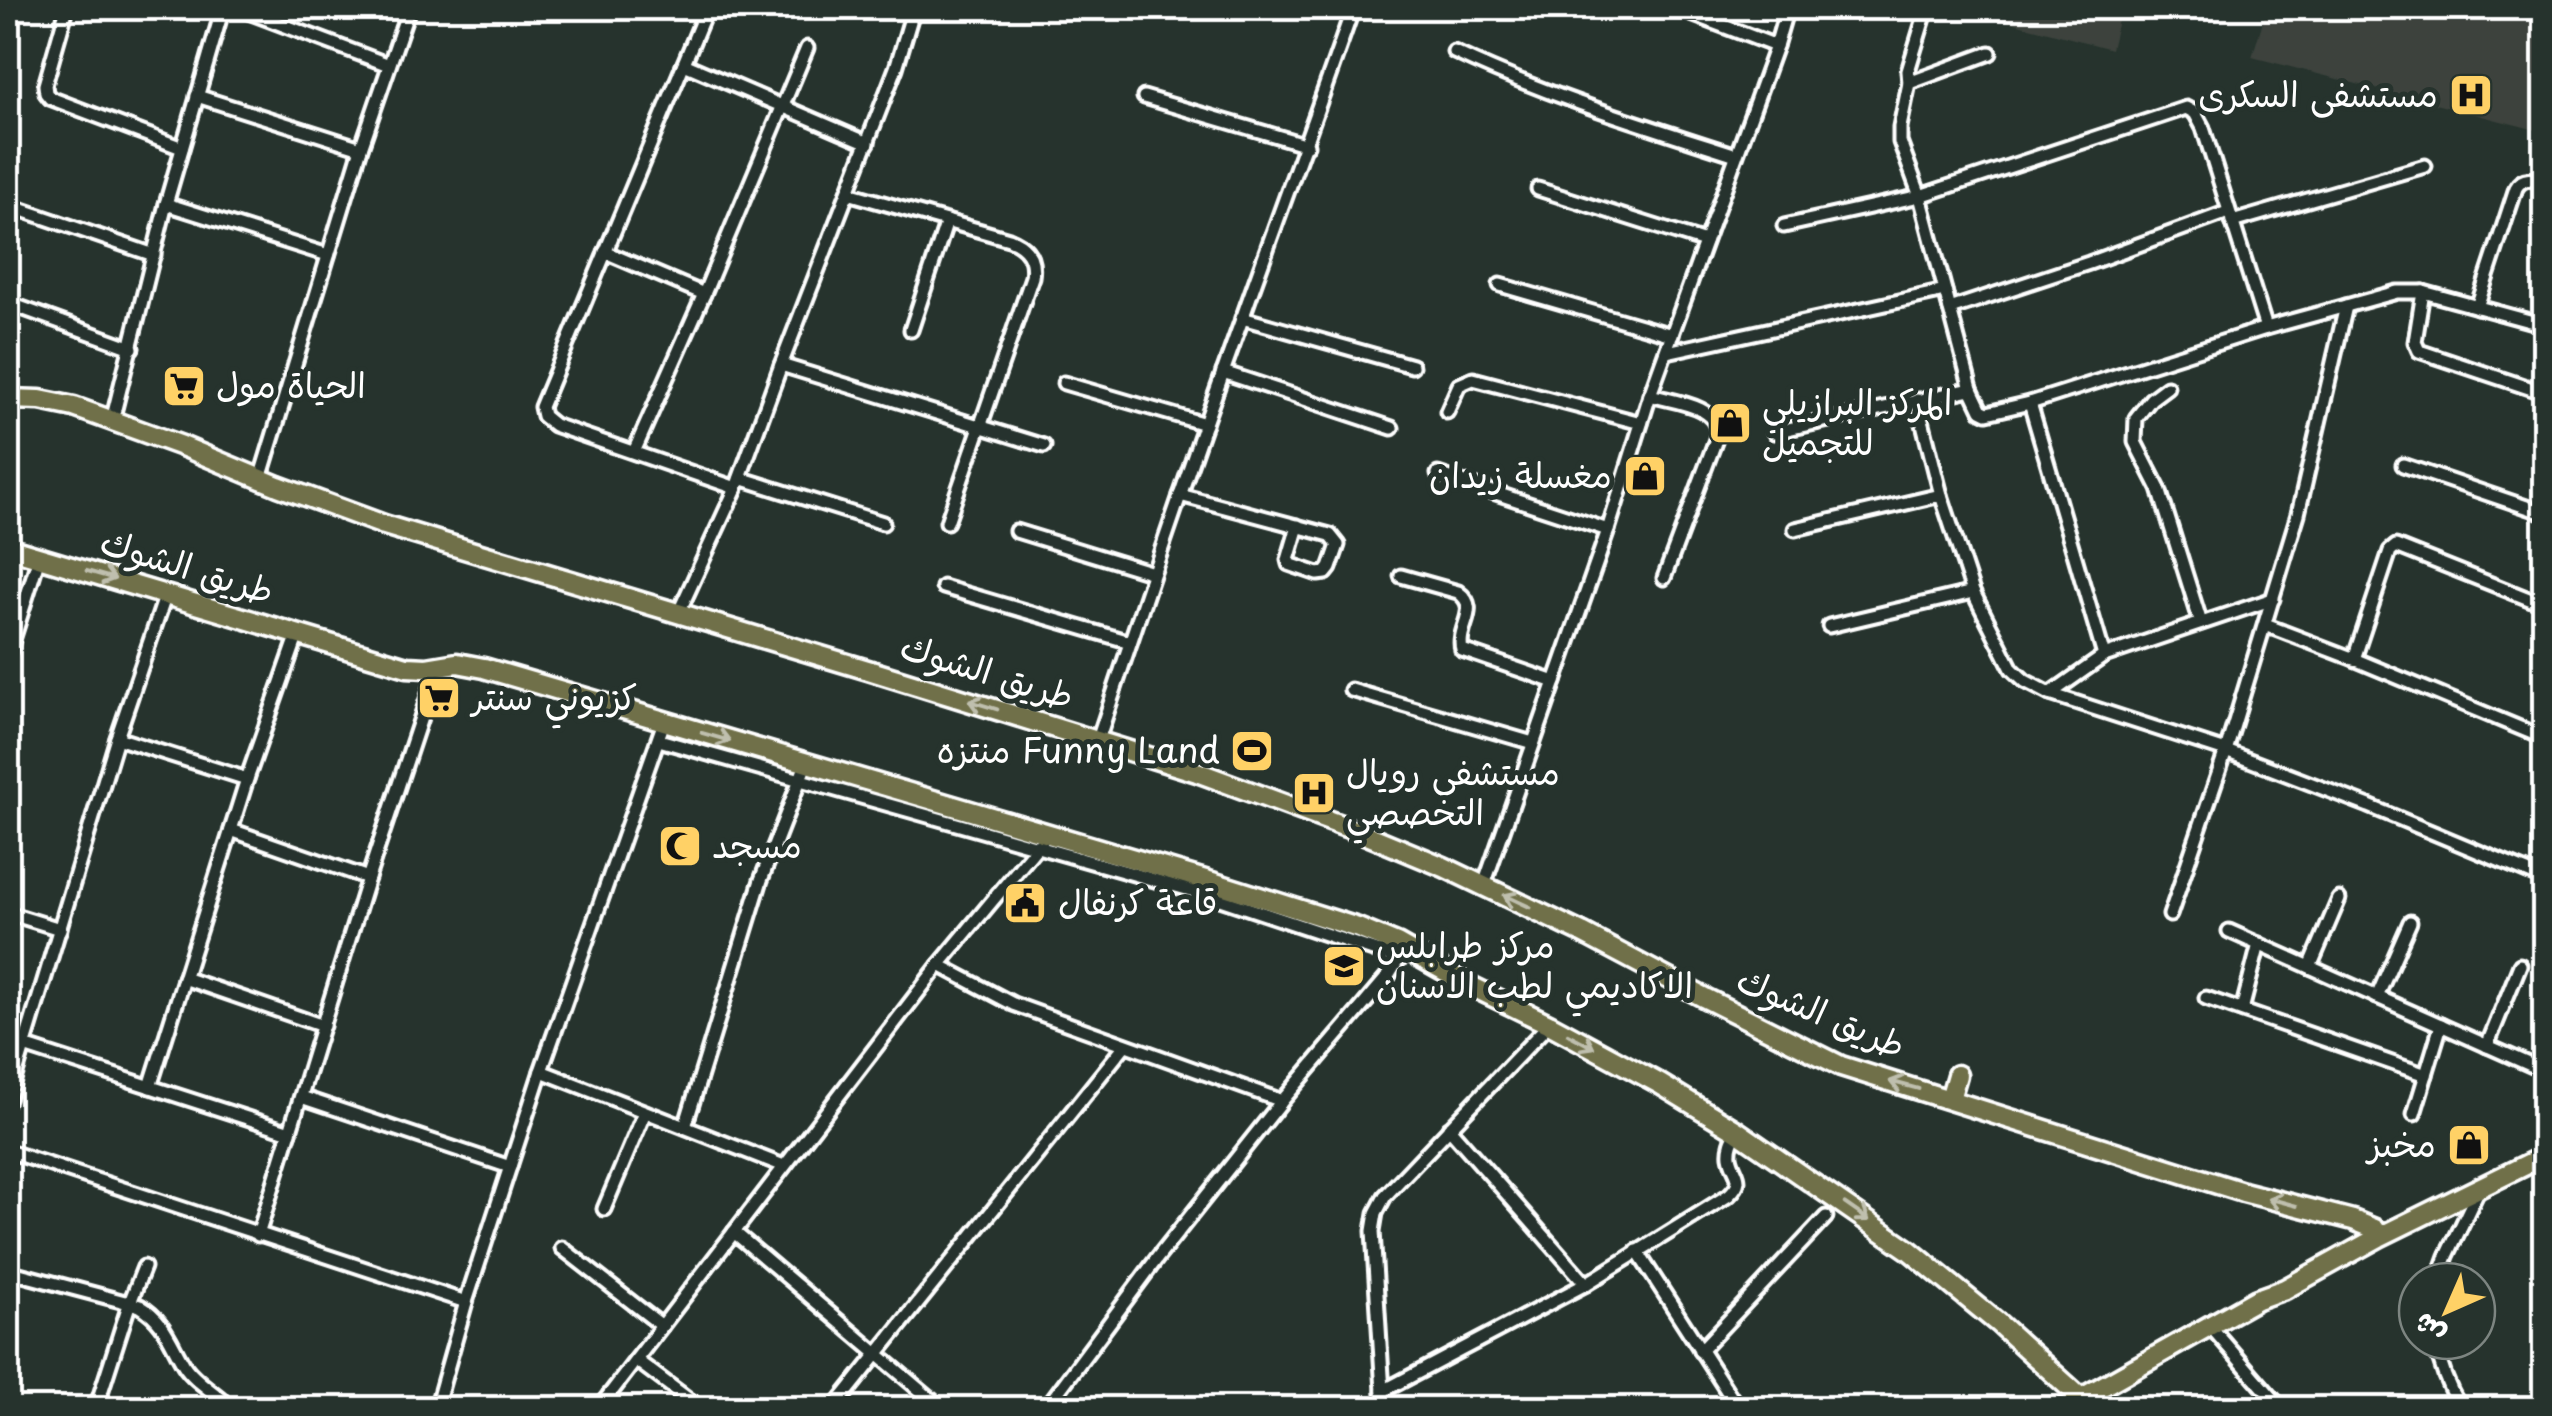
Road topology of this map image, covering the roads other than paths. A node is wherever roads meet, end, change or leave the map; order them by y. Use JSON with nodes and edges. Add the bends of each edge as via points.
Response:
{"nodes":[{"id":1,"x":67,"y":8,"type":"edge"},
{"id":2,"x":223,"y":8,"type":"edge"},
{"id":3,"x":238,"y":8,"type":"edge"},
{"id":4,"x":409,"y":8,"type":"edge"},
{"id":5,"x":707,"y":8,"type":"edge"},
{"id":6,"x":914,"y":8,"type":"edge"},
{"id":7,"x":1353,"y":8,"type":"edge"},
{"id":8,"x":1676,"y":8,"type":"edge"},
{"id":9,"x":1787,"y":8,"type":"edge"},
{"id":10,"x":1924,"y":18,"type":"dead end"},
{"id":11,"x":1776,"y":46,"type":"junction"},
{"id":12,"x":807,"y":48,"type":"dead end"},
{"id":13,"x":1454,"y":52,"type":"dead end"},
{"id":14,"x":1990,"y":53,"type":"dead end"},
{"id":15,"x":684,"y":64,"type":"junction"},
{"id":16,"x":390,"y":65,"type":"junction"},
{"id":17,"x":1909,"y":83,"type":"junction"},
{"id":18,"x":197,"y":96,"type":"junction"},
{"id":19,"x":1144,"y":97,"type":"dead end"},
{"id":20,"x":782,"y":106,"type":"junction"},
{"id":21,"x":868,"y":142,"type":"junction"},
{"id":22,"x":1307,"y":144,"type":"junction"},
{"id":23,"x":182,"y":148,"type":"junction"},
{"id":24,"x":361,"y":148,"type":"junction"},
{"id":25,"x":1736,"y":155,"type":"junction"},
{"id":26,"x":2424,"y":166,"type":"dead end"},
{"id":27,"x":2544,"y":182,"type":"edge"},
{"id":28,"x":1538,"y":189,"type":"dead end"},
{"id":29,"x":848,"y":193,"type":"junction"},
{"id":30,"x":1920,"y":196,"type":"junction"},
{"id":31,"x":166,"y":204,"type":"junction"},
{"id":32,"x":8,"y":205,"type":"edge"},
{"id":33,"x":2230,"y":217,"type":"junction"},
{"id":34,"x":947,"y":221,"type":"junction"},
{"id":35,"x":1784,"y":226,"type":"dead end"},
{"id":36,"x":1705,"y":242,"type":"junction"},
{"id":37,"x":605,"y":252,"type":"junction"},
{"id":38,"x":154,"y":255,"type":"junction"},
{"id":39,"x":328,"y":255,"type":"junction"},
{"id":40,"x":1500,"y":285,"type":"dead end"},
{"id":41,"x":1945,"y":291,"type":"junction"},
{"id":42,"x":2423,"y":292,"type":"junction"},
{"id":43,"x":704,"y":294,"type":"junction"},
{"id":44,"x":8,"y":303,"type":"edge"},
{"id":45,"x":2346,"y":306,"type":"junction"},
{"id":46,"x":2477,"y":307,"type":"junction"},
{"id":47,"x":1950,"y":309,"type":"junction"},
{"id":48,"x":1242,"y":318,"type":"junction"},
{"id":49,"x":2544,"y":325,"type":"edge"},
{"id":50,"x":2266,"y":328,"type":"junction"},
{"id":51,"x":911,"y":330,"type":"dead end"},
{"id":52,"x":1672,"y":335,"type":"junction"},
{"id":53,"x":132,"y":348,"type":"junction"},
{"id":54,"x":1667,"y":352,"type":"junction"},
{"id":55,"x":781,"y":365,"type":"junction"},
{"id":56,"x":1412,"y":366,"type":"dead end"},
{"id":57,"x":1223,"y":372,"type":"junction"},
{"id":58,"x":1064,"y":383,"type":"dead end"},
{"id":59,"x":2167,"y":387,"type":"dead end"},
{"id":60,"x":1971,"y":389,"type":"junction"},
{"id":61,"x":2544,"y":393,"type":"edge"},
{"id":62,"x":1650,"y":395,"type":"junction"},
{"id":63,"x":8,"y":399,"type":"edge"},
{"id":64,"x":1918,"y":400,"type":"junction"},
{"id":65,"x":2030,"y":403,"type":"junction"},
{"id":66,"x":1448,"y":412,"type":"dead end"},
{"id":67,"x":112,"y":421,"type":"junction"},
{"id":68,"x":1640,"y":423,"type":"junction"},
{"id":69,"x":1205,"y":424,"type":"junction"},
{"id":70,"x":979,"y":426,"type":"junction"},
{"id":71,"x":1392,"y":428,"type":"dead end"},
{"id":72,"x":1774,"y":432,"type":"dead end"},
{"id":73,"x":1044,"y":446,"type":"dead end"},
{"id":74,"x":634,"y":452,"type":"junction"},
{"id":75,"x":2403,"y":465,"type":"dead end"},
{"id":76,"x":1438,"y":474,"type":"dead end"},
{"id":77,"x":260,"y":479,"type":"junction"},
{"id":78,"x":738,"y":483,"type":"junction"},
{"id":79,"x":1180,"y":495,"type":"junction"},
{"id":80,"x":1941,"y":495,"type":"junction"},
{"id":81,"x":2544,"y":513,"type":"edge"},
{"id":82,"x":946,"y":522,"type":"dead end"},
{"id":83,"x":883,"y":524,"type":"dead end"},
{"id":84,"x":1298,"y":526,"type":"junction"},
{"id":85,"x":1795,"y":529,"type":"dead end"},
{"id":86,"x":1608,"y":530,"type":"junction"},
{"id":87,"x":1016,"y":531,"type":"dead end"},
{"id":88,"x":8,"y":548,"type":"edge"},
{"id":89,"x":38,"y":557,"type":"junction"},
{"id":90,"x":1153,"y":573,"type":"junction"},
{"id":91,"x":1402,"y":576,"type":"dead end"},
{"id":92,"x":1664,"y":578,"type":"dead end"},
{"id":93,"x":944,"y":587,"type":"dead end"},
{"id":94,"x":1973,"y":592,"type":"junction"},
{"id":95,"x":166,"y":594,"type":"junction"},
{"id":96,"x":2273,"y":599,"type":"junction"},
{"id":97,"x":2544,"y":605,"type":"edge"},
{"id":98,"x":678,"y":614,"type":"junction"},
{"id":99,"x":2201,"y":623,"type":"junction"},
{"id":100,"x":2265,"y":625,"type":"junction"},
{"id":101,"x":1829,"y":626,"type":"dead end"},
{"id":102,"x":298,"y":634,"type":"junction"},
{"id":103,"x":1130,"y":642,"type":"junction"},
{"id":104,"x":8,"y":656,"type":"edge"},
{"id":105,"x":2104,"y":656,"type":"junction"},
{"id":106,"x":2354,"y":659,"type":"junction"},
{"id":107,"x":438,"y":666,"type":"junction"},
{"id":108,"x":1555,"y":682,"type":"junction"},
{"id":109,"x":1351,"y":690,"type":"dead end"},
{"id":110,"x":2050,"y":694,"type":"junction"},
{"id":111,"x":661,"y":731,"type":"junction"},
{"id":112,"x":117,"y":738,"type":"junction"},
{"id":113,"x":2544,"y":738,"type":"edge"},
{"id":114,"x":1098,"y":740,"type":"junction"},
{"id":115,"x":1532,"y":743,"type":"junction"},
{"id":116,"x":2226,"y":750,"type":"junction"},
{"id":117,"x":804,"y":772,"type":"junction"},
{"id":118,"x":247,"y":779,"type":"junction"},
{"id":119,"x":231,"y":830,"type":"junction"},
{"id":120,"x":1042,"y":842,"type":"junction"},
{"id":121,"x":368,"y":878,"type":"junction"},
{"id":122,"x":2544,"y":879,"type":"edge"},
{"id":123,"x":1484,"y":885,"type":"junction"},
{"id":124,"x":2339,"y":899,"type":"dead end"},
{"id":125,"x":8,"y":913,"type":"edge"},
{"id":126,"x":2170,"y":915,"type":"dead end"},
{"id":127,"x":2410,"y":922,"type":"dead end"},
{"id":128,"x":60,"y":928,"type":"junction"},
{"id":129,"x":2229,"y":931,"type":"dead end"},
{"id":130,"x":2259,"y":944,"type":"junction"},
{"id":131,"x":1402,"y":953,"type":"junction"},
{"id":132,"x":939,"y":965,"type":"junction"},
{"id":133,"x":2520,"y":965,"type":"dead end"},
{"id":134,"x":2310,"y":967,"type":"junction"},
{"id":135,"x":184,"y":978,"type":"junction"},
{"id":136,"x":2377,"y":997,"type":"junction"},
{"id":137,"x":2206,"y":998,"type":"dead end"},
{"id":138,"x":2242,"y":1010,"type":"junction"},
{"id":139,"x":1549,"y":1024,"type":"junction"},
{"id":140,"x":2441,"y":1025,"type":"junction"},
{"id":141,"x":323,"y":1026,"type":"junction"},
{"id":142,"x":1126,"y":1045,"type":"junction"},
{"id":143,"x":24,"y":1046,"type":"junction"},
{"id":144,"x":2488,"y":1046,"type":"junction"},
{"id":145,"x":541,"y":1071,"type":"junction"},
{"id":146,"x":2544,"y":1071,"type":"edge"},
{"id":147,"x":2426,"y":1075,"type":"junction"},
{"id":148,"x":1957,"y":1076,"type":"dead end"},
{"id":149,"x":150,"y":1086,"type":"junction"},
{"id":150,"x":301,"y":1097,"type":"junction"},
{"id":151,"x":1950,"y":1099,"type":"junction"},
{"id":152,"x":8,"y":1100,"type":"edge"},
{"id":153,"x":1282,"y":1101,"type":"junction"},
{"id":154,"x":645,"y":1112,"type":"junction"},
{"id":155,"x":2414,"y":1114,"type":"dead end"},
{"id":156,"x":684,"y":1127,"type":"junction"},
{"id":157,"x":1449,"y":1128,"type":"junction"},
{"id":158,"x":1738,"y":1130,"type":"junction"},
{"id":159,"x":290,"y":1132,"type":"junction"},
{"id":160,"x":8,"y":1151,"type":"edge"},
{"id":161,"x":2544,"y":1156,"type":"edge"},
{"id":162,"x":784,"y":1166,"type":"junction"},
{"id":163,"x":510,"y":1168,"type":"junction"},
{"id":164,"x":2511,"y":1172,"type":"junction"},
{"id":165,"x":2479,"y":1189,"type":"junction"},
{"id":166,"x":604,"y":1209,"type":"dead end"},
{"id":167,"x":1826,"y":1217,"type":"dead end"},
{"id":168,"x":734,"y":1232,"type":"junction"},
{"id":169,"x":2377,"y":1233,"type":"junction"},
{"id":170,"x":258,"y":1235,"type":"junction"},
{"id":171,"x":562,"y":1248,"type":"dead end"},
{"id":172,"x":1637,"y":1251,"type":"junction"},
{"id":173,"x":2445,"y":1261,"type":"edge"},
{"id":174,"x":144,"y":1267,"type":"dead end"},
{"id":175,"x":8,"y":1274,"type":"edge"},
{"id":176,"x":1586,"y":1284,"type":"junction"},
{"id":177,"x":466,"y":1302,"type":"junction"},
{"id":178,"x":129,"y":1305,"type":"junction"},
{"id":179,"x":662,"y":1326,"type":"junction"},
{"id":180,"x":2210,"y":1326,"type":"junction"},
{"id":181,"x":1700,"y":1350,"type":"junction"},
{"id":182,"x":878,"y":1354,"type":"junction"},
{"id":183,"x":636,"y":1360,"type":"junction"},
{"id":184,"x":2440,"y":1361,"type":"edge"},
{"id":185,"x":1383,"y":1391,"type":"junction"},
{"id":186,"x":221,"y":1399,"type":"dead end"},
{"id":187,"x":2088,"y":1404,"type":"edge"},
{"id":188,"x":96,"y":1408,"type":"edge"},
{"id":189,"x":436,"y":1408,"type":"edge"},
{"id":190,"x":599,"y":1408,"type":"edge"},
{"id":191,"x":700,"y":1408,"type":"edge"},
{"id":192,"x":834,"y":1408,"type":"edge"},
{"id":193,"x":941,"y":1408,"type":"edge"},
{"id":194,"x":1046,"y":1408,"type":"edge"},
{"id":195,"x":1384,"y":1408,"type":"edge"},
{"id":196,"x":1738,"y":1408,"type":"edge"},
{"id":197,"x":2065,"y":1408,"type":"edge"},
{"id":198,"x":2281,"y":1408,"type":"edge"},
{"id":199,"x":2460,"y":1408,"type":"edge"}],
"edges":[{"from":1,"to":23,"type":"street","via":[[45,85],[50,98]]},
{"from":2,"to":18,"type":"street"},
{"from":3,"to":16,"type":"street"},
{"from":4,"to":16,"type":"street"},
{"from":5,"to":15,"type":"street"},
{"from":6,"to":21,"type":"street"},
{"from":7,"to":22,"type":"street"},
{"from":8,"to":11,"type":"street"},
{"from":9,"to":11,"type":"street"},
{"from":10,"to":17,"type":"street"},
{"from":11,"to":25,"type":"street"},
{"from":12,"to":20,"type":"street"},
{"from":13,"to":25,"type":"street","via":[[1564,98]]},
{"from":14,"to":17,"type":"street"},
{"from":15,"to":20,"type":"street"},
{"from":15,"to":37,"type":"street"},
{"from":16,"to":24,"type":"street"},
{"from":17,"to":30,"type":"street","via":[[1900,142]]},
{"from":18,"to":23,"type":"street"},
{"from":18,"to":24,"type":"street"},
{"from":19,"to":22,"type":"street"},
{"from":20,"to":21,"type":"street"},
{"from":20,"to":43,"type":"street"},
{"from":21,"to":29,"type":"street"},
{"from":22,"to":48,"type":"street"},
{"from":23,"to":31,"type":"street"},
{"from":24,"to":39,"type":"street"},
{"from":25,"to":36,"type":"street"},
{"from":26,"to":33,"type":"street"},
{"from":27,"to":46,"type":"street","via":[[2530,178],[2516,188]]},
{"from":28,"to":36,"type":"street"},
{"from":29,"to":34,"type":"street"},
{"from":29,"to":55,"type":"street"},
{"from":30,"to":33,"type":"street","via":[[2186,108],[2203,128]]},
{"from":30,"to":35,"type":"street"},
{"from":30,"to":41,"type":"street"},
{"from":31,"to":38,"type":"street"},
{"from":31,"to":39,"type":"street"},
{"from":32,"to":38,"type":"street"},
{"from":33,"to":47,"type":"street"},
{"from":33,"to":50,"type":"street"},
{"from":34,"to":51,"type":"street"},
{"from":34,"to":70,"type":"street","via":[[1019,243],[1032,259],[1032,277]]},
{"from":36,"to":52,"type":"street"},
{"from":37,"to":43,"type":"street"},
{"from":37,"to":74,"type":"street","via":[[541,407],[549,423]]},
{"from":38,"to":53,"type":"street"},
{"from":39,"to":77,"type":"street"},
{"from":40,"to":52,"type":"street"},
{"from":41,"to":47,"type":"street"},
{"from":41,"to":54,"type":"street"},
{"from":42,"to":45,"type":"street"},
{"from":42,"to":46,"type":"street"},
{"from":42,"to":61,"type":"street","via":[[2419,350]]},
{"from":43,"to":74,"type":"street"},
{"from":44,"to":53,"type":"street"},
{"from":45,"to":50,"type":"street"},
{"from":45,"to":96,"type":"street"},
{"from":46,"to":49,"type":"street"},
{"from":47,"to":60,"type":"street"},
{"from":48,"to":56,"type":"street"},
{"from":48,"to":57,"type":"street"},
{"from":50,"to":65,"type":"street"},
{"from":52,"to":54,"type":"street"},
{"from":53,"to":67,"type":"street"},
{"from":54,"to":62,"type":"street"},
{"from":55,"to":70,"type":"street"},
{"from":55,"to":78,"type":"street"},
{"from":57,"to":69,"type":"street"},
{"from":57,"to":71,"type":"street"},
{"from":58,"to":69,"type":"street"},
{"from":59,"to":99,"type":"street","via":[[2136,418],[2135,442],[2159,489]]},
{"from":60,"to":64,"type":"street"},
{"from":60,"to":65,"type":"street","via":[[1987,413]]},
{"from":62,"to":68,"type":"street"},
{"from":62,"to":92,"type":"street","via":[[1708,412],[1718,426]]},
{"from":63,"to":67,"type":"main road","name":"طريق الشوك","via":[[57,403]]},
{"from":64,"to":72,"type":"street"},
{"from":64,"to":80,"type":"street"},
{"from":65,"to":105,"type":"street"},
{"from":66,"to":68,"type":"street","via":[[1459,385],[1472,379]]},
{"from":67,"to":77,"type":"main road","name":"طريق الشوك"},
{"from":68,"to":86,"type":"street"},
{"from":69,"to":79,"type":"street"},
{"from":70,"to":73,"type":"street"},
{"from":70,"to":82,"type":"street"},
{"from":74,"to":78,"type":"street"},
{"from":75,"to":81,"type":"street"},
{"from":76,"to":86,"type":"street"},
{"from":77,"to":98,"type":"main road","name":"طريق الشوك"},
{"from":78,"to":83,"type":"street"},
{"from":78,"to":98,"type":"street"},
{"from":79,"to":84,"type":"street"},
{"from":79,"to":90,"type":"street"},
{"from":80,"to":85,"type":"street"},
{"from":80,"to":94,"type":"street"},
{"from":84,"to":84,"type":"street","via":[[1336,540],[1326,574],[1289,564]]},
{"from":86,"to":108,"type":"street"},
{"from":87,"to":90,"type":"street"},
{"from":88,"to":89,"type":"main road","name":"طريق الشوك"},
{"from":89,"to":95,"type":"main road","name":"طريق الشوك","one_way":true},
{"from":89,"to":104,"type":"street"},
{"from":90,"to":103,"type":"street"},
{"from":91,"to":108,"type":"street","via":[[1465,596],[1470,608],[1462,650]]},
{"from":93,"to":103,"type":"street"},
{"from":94,"to":101,"type":"street"},
{"from":94,"to":110,"type":"street","via":[[2012,669]]},
{"from":95,"to":102,"type":"main road","name":"طريق الشوك"},
{"from":95,"to":112,"type":"street"},
{"from":96,"to":99,"type":"street"},
{"from":96,"to":100,"type":"street"},
{"from":97,"to":106,"type":"street","via":[[2394,547]]},
{"from":114,"to":98,"type":"main road","name":"طريق الشوك","one_way":true},
{"from":99,"to":105,"type":"street"},
{"from":100,"to":106,"type":"street"},
{"from":100,"to":116,"type":"street"},
{"from":102,"to":107,"type":"main road","name":"طريق الشوك","via":[[407,667]]},
{"from":102,"to":118,"type":"street"},
{"from":103,"to":114,"type":"street"},
{"from":105,"to":110,"type":"street"},
{"from":106,"to":113,"type":"street"},
{"from":107,"to":111,"type":"main road","name":"طريق الشوك","via":[[466,664]]},
{"from":107,"to":121,"type":"street"},
{"from":108,"to":115,"type":"street"},
{"from":109,"to":115,"type":"street"},
{"from":110,"to":116,"type":"street"},
{"from":111,"to":117,"type":"main road","name":"طريق الشوك"},
{"from":111,"to":145,"type":"street"},
{"from":112,"to":118,"type":"street"},
{"from":112,"to":128,"type":"street"},
{"from":114,"to":123,"type":"main road","name":"طريق الشوك","via":[[1362,832]]},
{"from":115,"to":123,"type":"street"},
{"from":116,"to":122,"type":"street"},
{"from":116,"to":126,"type":"street"},
{"from":117,"to":120,"type":"main road","name":"طريق الشوك"},
{"from":117,"to":156,"type":"street","via":[[761,880]]},
{"from":118,"to":119,"type":"street"},
{"from":119,"to":121,"type":"street"},
{"from":119,"to":135,"type":"street"},
{"from":120,"to":131,"type":"main road","name":"طريق الشوك","via":[[1358,928]]},
{"from":120,"to":132,"type":"street"},
{"from":121,"to":141,"type":"street"},
{"from":151,"to":123,"type":"main road","name":"طريق الشوك","one_way":true,"via":[[1816,1055]]},
{"from":124,"to":134,"type":"street"},
{"from":125,"to":128,"type":"street"},
{"from":127,"to":136,"type":"street"},
{"from":128,"to":143,"type":"street"},
{"from":129,"to":130,"type":"street"},
{"from":130,"to":134,"type":"street"},
{"from":130,"to":138,"type":"street"},
{"from":131,"to":139,"type":"main road","name":"طريق الشوك"},
{"from":131,"to":153,"type":"street"},
{"from":132,"to":142,"type":"street","via":[[1013,1004]]},
{"from":132,"to":162,"type":"street"},
{"from":133,"to":144,"type":"street"},
{"from":134,"to":136,"type":"street"},
{"from":135,"to":141,"type":"street"},
{"from":135,"to":149,"type":"street"},
{"from":136,"to":140,"type":"street"},
{"from":137,"to":138,"type":"street"},
{"from":138,"to":147,"type":"street"},
{"from":139,"to":157,"type":"street"},
{"from":139,"to":158,"type":"main road","name":"طريق الشوك","one_way":true},
{"from":140,"to":144,"type":"street"},
{"from":140,"to":147,"type":"street"},
{"from":141,"to":150,"type":"street"},
{"from":142,"to":153,"type":"street"},
{"from":142,"to":182,"type":"street"},
{"from":143,"to":149,"type":"street"},
{"from":143,"to":152,"type":"street"},
{"from":144,"to":146,"type":"street"},
{"from":145,"to":154,"type":"street"},
{"from":145,"to":163,"type":"street"},
{"from":147,"to":155,"type":"street"},
{"from":148,"to":151,"type":"main road"},
{"from":149,"to":159,"type":"street"},
{"from":150,"to":159,"type":"street"},
{"from":150,"to":163,"type":"street"},
{"from":169,"to":151,"type":"main road","name":"طريق الشوك","one_way":true,"via":[[2353,1220]]},
{"from":153,"to":194,"type":"street"},
{"from":154,"to":156,"type":"street"},
{"from":154,"to":166,"type":"street"},
{"from":156,"to":162,"type":"street"},
{"from":157,"to":176,"type":"street"},
{"from":157,"to":185,"type":"street","via":[[1376,1212]]},
{"from":158,"to":172,"type":"street","via":[[1730,1151],[1738,1174],[1732,1192]]},
{"from":158,"to":187,"type":"main road","name":"طريق الشوك","one_way":true,"via":[[1909,1250]]},
{"from":159,"to":170,"type":"street"},
{"from":160,"to":170,"type":"street"},
{"from":161,"to":164,"type":"main road"},
{"from":162,"to":168,"type":"street"},
{"from":163,"to":177,"type":"street"},
{"from":164,"to":165,"type":"main road"},
{"from":164,"to":169,"type":"main road","via":[[2472,1182]]},
{"from":165,"to":169,"type":"main road"},
{"from":165,"to":173,"type":"street"},
{"from":167,"to":181,"type":"street"},
{"from":168,"to":179,"type":"street"},
{"from":168,"to":182,"type":"street"},
{"from":169,"to":180,"type":"main road"},
{"from":170,"to":177,"type":"street"},
{"from":171,"to":179,"type":"street"},
{"from":172,"to":176,"type":"street"},
{"from":172,"to":181,"type":"street"},
{"from":174,"to":178,"type":"street"},
{"from":175,"to":178,"type":"street"},
{"from":176,"to":185,"type":"street"},
{"from":177,"to":189,"type":"street"},
{"from":178,"to":186,"type":"street","via":[[160,1322],[186,1369]]},
{"from":178,"to":188,"type":"street"},
{"from":179,"to":183,"type":"street"},
{"from":180,"to":187,"type":"main road"},
{"from":180,"to":198,"type":"street"},
{"from":181,"to":196,"type":"street"},
{"from":182,"to":192,"type":"street"},
{"from":182,"to":193,"type":"street"},
{"from":183,"to":190,"type":"street"},
{"from":183,"to":191,"type":"street"},
{"from":184,"to":199,"type":"street"},
{"from":185,"to":195,"type":"street"},
{"from":187,"to":197,"type":"main road"}]}
